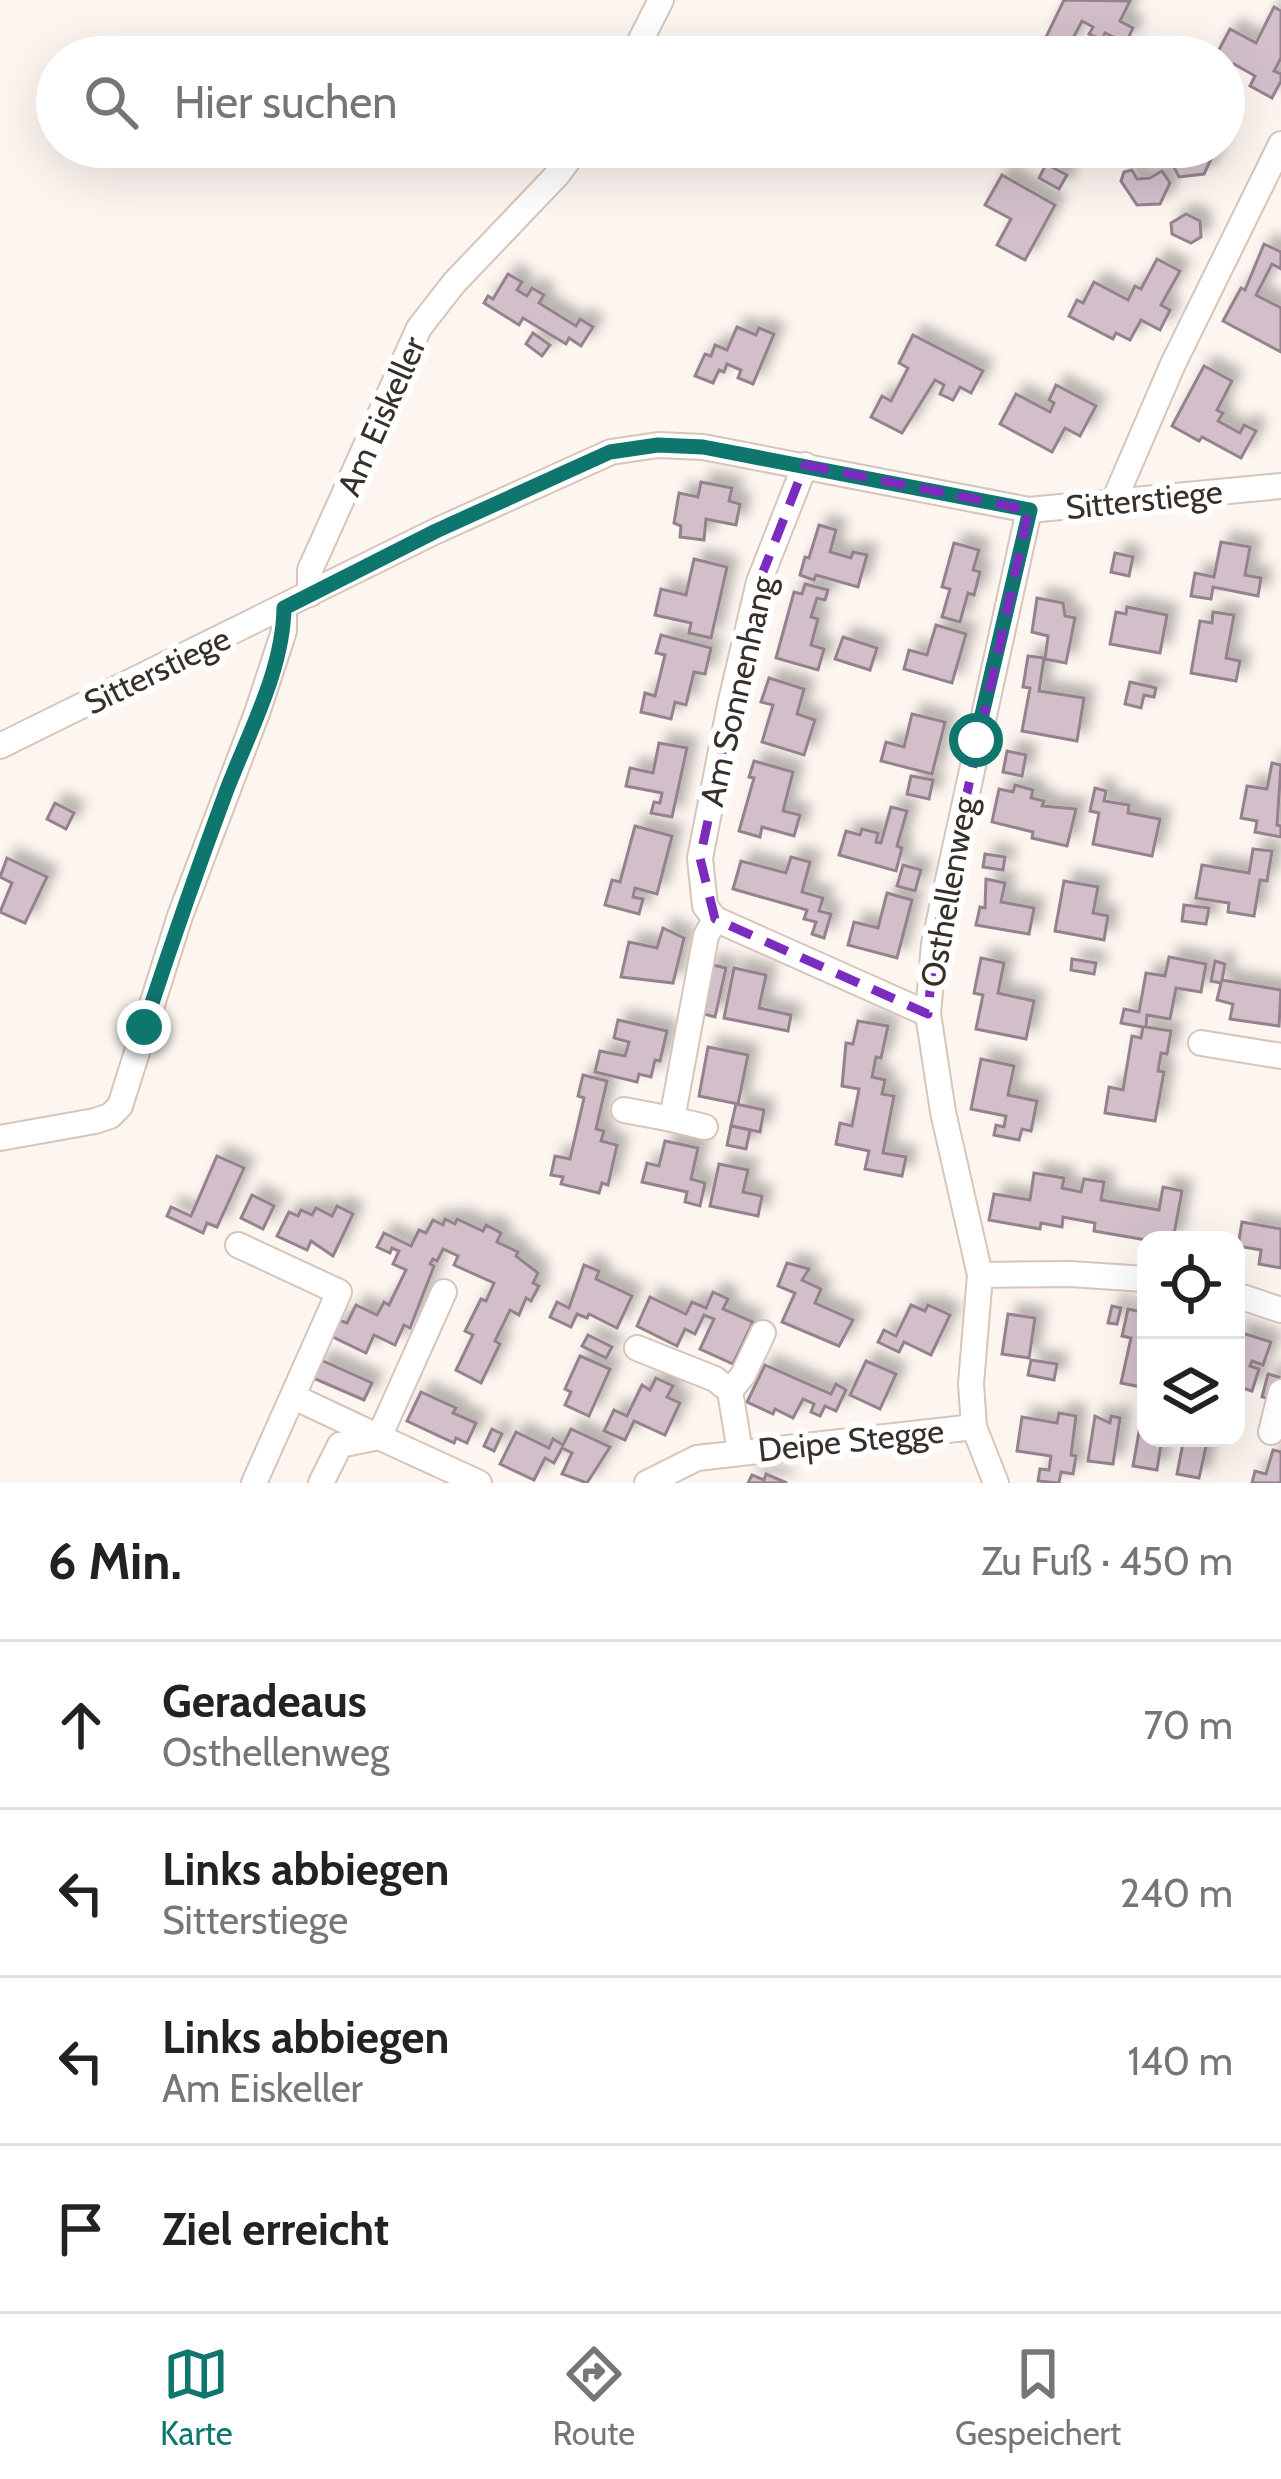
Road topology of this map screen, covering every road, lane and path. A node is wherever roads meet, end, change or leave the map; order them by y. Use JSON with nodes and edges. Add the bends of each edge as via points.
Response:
{"nodes":[{"id":1,"x":661,"y":0,"type":"edge"},
{"id":2,"x":643,"y":36,"type":"edge"},
{"id":3,"x":1281,"y":144,"type":"edge"},
{"id":4,"x":563,"y":168,"type":"edge"},
{"id":5,"x":805,"y":465,"type":"junction"},
{"id":6,"x":1281,"y":486,"type":"edge"},
{"id":7,"x":1113,"y":503,"type":"junction"},
{"id":8,"x":1030,"y":510,"type":"junction"},
{"id":9,"x":310,"y":594,"type":"junction"},
{"id":10,"x":284,"y":608,"type":"junction"},
{"id":11,"x":0,"y":746,"type":"edge"},
{"id":12,"x":715,"y":919,"type":"junction"},
{"id":13,"x":928,"y":1014,"type":"junction"},
{"id":14,"x":1201,"y":1043,"type":"dead end"},
{"id":15,"x":1281,"y":1056,"type":"edge"},
{"id":16,"x":624,"y":1110,"type":"dead end"},
{"id":17,"x":672,"y":1119,"type":"junction"},
{"id":18,"x":705,"y":1126,"type":"dead end"},
{"id":19,"x":0,"y":1138,"type":"edge"},
{"id":20,"x":238,"y":1245,"type":"dead end"},
{"id":21,"x":980,"y":1275,"type":"junction"},
{"id":22,"x":1137,"y":1279,"type":"edge"},
{"id":23,"x":444,"y":1292,"type":"dead end"},
{"id":24,"x":1245,"y":1298,"type":"edge"},
{"id":25,"x":1281,"y":1310,"type":"edge"},
{"id":26,"x":763,"y":1333,"type":"dead end"},
{"id":27,"x":637,"y":1348,"type":"dead end"},
{"id":28,"x":730,"y":1390,"type":"junction"},
{"id":29,"x":1281,"y":1392,"type":"edge"},
{"id":30,"x":294,"y":1396,"type":"junction"},
{"id":31,"x":974,"y":1427,"type":"junction"},
{"id":32,"x":1271,"y":1432,"type":"dead end"},
{"id":33,"x":379,"y":1437,"type":"junction"},
{"id":34,"x":740,"y":1452,"type":"junction"},
{"id":35,"x":254,"y":1483,"type":"edge"},
{"id":36,"x":321,"y":1483,"type":"edge"},
{"id":37,"x":479,"y":1483,"type":"edge"},
{"id":38,"x":647,"y":1483,"type":"edge"},
{"id":39,"x":996,"y":1483,"type":"edge"}],
"edges":[{"from":1,"to":2,"type":"street"},
{"from":3,"to":7,"type":"street"},
{"from":4,"to":9,"type":"street","name":"Am Eiskeller","via":[[419,328],[310,571]]},
{"from":5,"to":8,"type":"street","name":"Sitterstiege"},
{"from":5,"to":9,"type":"street","name":"Sitterstiege","via":[[703,447],[610,452]]},
{"from":5,"to":12,"type":"street","name":"Am Sonnenhang","via":[[759,582],[730,705],[700,858],[705,906]]},
{"from":6,"to":7,"type":"street","name":"Sitterstiege"},
{"from":7,"to":8,"type":"street","name":"Sitterstiege"},
{"from":8,"to":13,"type":"street","name":"Osthellenweg","via":[[934,944]]},
{"from":9,"to":10,"type":"street","name":"Sitterstiege"},
{"from":10,"to":11,"type":"street","name":"Sitterstiege"},
{"from":10,"to":19,"type":"street","via":[[257,713],[120,1106],[110,1116]]},
{"from":12,"to":13,"type":"street"},
{"from":12,"to":17,"type":"street"},
{"from":13,"to":21,"type":"street","name":"Osthellenweg"},
{"from":14,"to":15,"type":"street"},
{"from":16,"to":17,"type":"street"},
{"from":17,"to":18,"type":"street"},
{"from":20,"to":30,"type":"street","via":[[339,1292]]},
{"from":21,"to":22,"type":"street"},
{"from":21,"to":31,"type":"street","name":"Osthellenweg"},
{"from":23,"to":33,"type":"street"},
{"from":24,"to":25,"type":"street"},
{"from":26,"to":28,"type":"street","name":"Deipe Stegge"},
{"from":27,"to":28,"type":"street","name":"Deipe Stegge"},
{"from":28,"to":34,"type":"street","name":"Deipe Stegge"},
{"from":29,"to":32,"type":"street"},
{"from":30,"to":33,"type":"street"},
{"from":30,"to":35,"type":"street"},
{"from":31,"to":34,"type":"street","name":"Deipe Stegge"},
{"from":31,"to":39,"type":"street","name":"Deipe Stegge"},
{"from":33,"to":36,"type":"street","via":[[340,1444]]},
{"from":33,"to":37,"type":"street"},
{"from":34,"to":38,"type":"street","name":"Deipe Stegge","via":[[697,1458]]}]}
